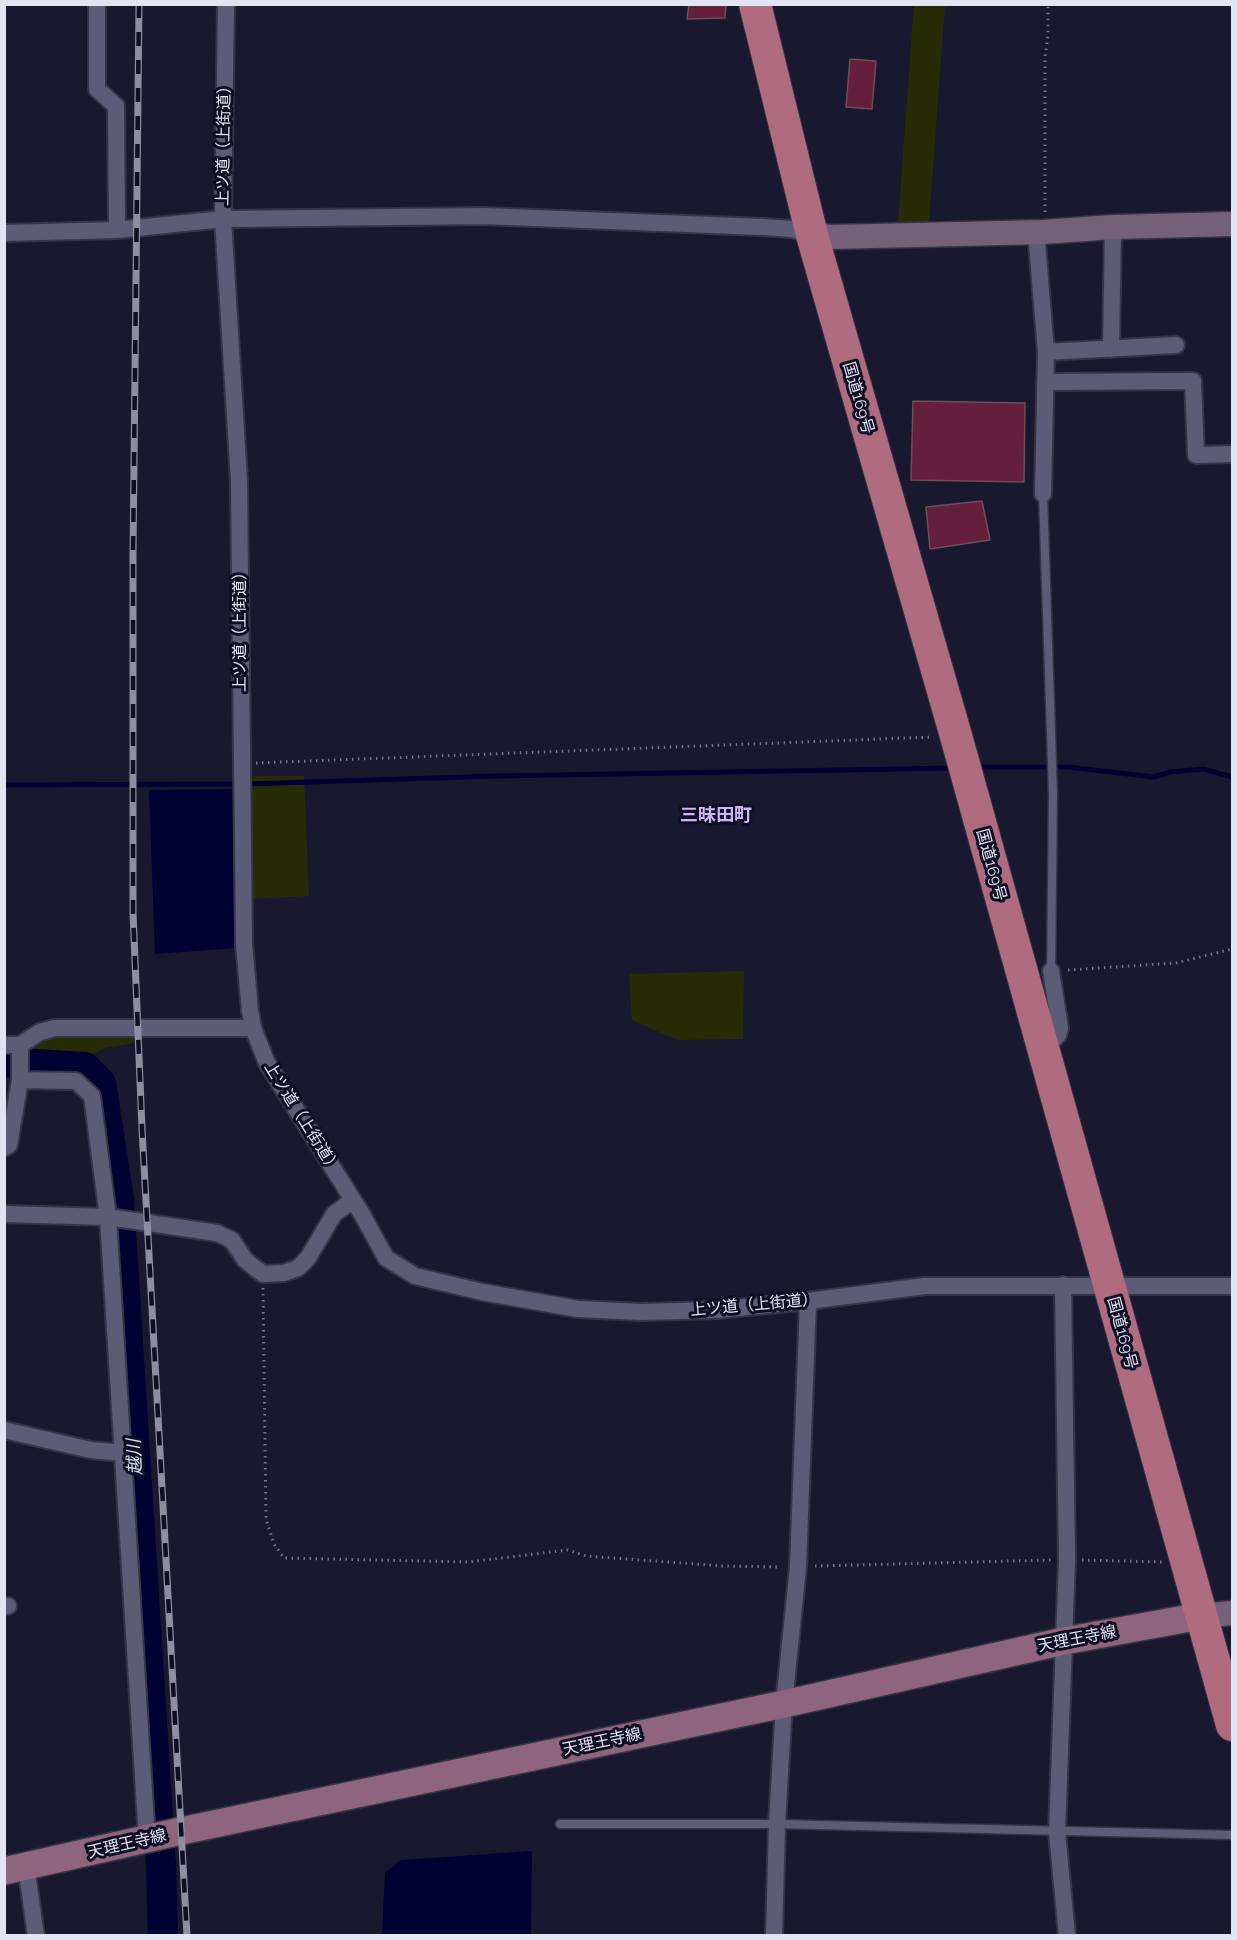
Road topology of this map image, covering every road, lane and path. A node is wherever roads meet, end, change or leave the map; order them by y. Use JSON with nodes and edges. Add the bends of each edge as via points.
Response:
{"nodes":[{"id":1,"x":97,"y":4,"type":"edge"},
{"id":2,"x":226,"y":4,"type":"edge"},
{"id":3,"x":755,"y":4,"type":"edge"},
{"id":4,"x":1048,"y":4,"type":"edge"},
{"id":5,"x":224,"y":219,"type":"junction"},
{"id":6,"x":1233,"y":224,"type":"edge"},
{"id":7,"x":1113,"y":227,"type":"junction"},
{"id":8,"x":117,"y":230,"type":"junction"},
{"id":9,"x":1040,"y":231,"type":"junction"},
{"id":10,"x":4,"y":233,"type":"edge"},
{"id":11,"x":812,"y":235,"type":"junction"},
{"id":12,"x":1176,"y":345,"type":"dead end"},
{"id":13,"x":1111,"y":349,"type":"junction"},
{"id":14,"x":1046,"y":352,"type":"junction"},
{"id":15,"x":1045,"y":382,"type":"junction"},
{"id":16,"x":1233,"y":454,"type":"edge"},
{"id":17,"x":1042,"y":494,"type":"joint"},
{"id":18,"x":956,"y":736,"type":"junction"},
{"id":19,"x":241,"y":763,"type":"junction"},
{"id":20,"x":1233,"y":949,"type":"edge"},
{"id":21,"x":1051,"y":971,"type":"junction"},
{"id":22,"x":254,"y":1028,"type":"junction"},
{"id":23,"x":1040,"y":1043,"type":"junction"},
{"id":24,"x":12,"y":1045,"type":"edge"},
{"id":25,"x":20,"y":1080,"type":"junction"},
{"id":26,"x":4,"y":1148,"type":"edge"},
{"id":27,"x":352,"y":1200,"type":"junction"},
{"id":28,"x":4,"y":1214,"type":"edge"},
{"id":29,"x":108,"y":1217,"type":"junction"},
{"id":30,"x":263,"y":1274,"type":"junction"},
{"id":31,"x":1063,"y":1285,"type":"junction"},
{"id":32,"x":1109,"y":1285,"type":"junction"},
{"id":33,"x":1233,"y":1286,"type":"edge"},
{"id":34,"x":808,"y":1301,"type":"junction"},
{"id":35,"x":4,"y":1430,"type":"edge"},
{"id":36,"x":123,"y":1453,"type":"junction"},
{"id":37,"x":1185,"y":1559,"type":"junction"},
{"id":38,"x":1067,"y":1560,"type":"junction"},
{"id":39,"x":798,"y":1567,"type":"junction"},
{"id":40,"x":1233,"y":1613,"type":"edge"},
{"id":41,"x":1201,"y":1616,"type":"junction"},
{"id":42,"x":1064,"y":1641,"type":"junction"},
{"id":43,"x":784,"y":1704,"type":"junction"},
{"id":44,"x":1233,"y":1725,"type":"edge"},
{"id":45,"x":560,"y":1824,"type":"dead end"},
{"id":46,"x":777,"y":1824,"type":"junction"},
{"id":47,"x":1057,"y":1832,"type":"junction"},
{"id":48,"x":1233,"y":1835,"type":"edge"},
{"id":49,"x":156,"y":1837,"type":"junction"},
{"id":50,"x":15,"y":1868,"type":"edge"},
{"id":51,"x":36,"y":1935,"type":"edge"},
{"id":52,"x":774,"y":1935,"type":"edge"},
{"id":53,"x":1067,"y":1935,"type":"edge"}],
"edges":[{"from":1,"to":8,"type":"street","via":[[97,89],[116,106]]},
{"from":2,"to":5,"type":"street","name":"上ツ道（上街道）"},
{"from":3,"to":11,"type":"highway","name":"国道169号"},
{"from":4,"to":9,"type":"path","via":[[1045,215]]},
{"from":5,"to":8,"type":"street"},
{"from":5,"to":11,"type":"street","via":[[484,216],[792,229]]},
{"from":5,"to":19,"type":"street","name":"上ツ道（上街道）","via":[[239,481]]},
{"from":6,"to":7,"type":"street"},
{"from":7,"to":9,"type":"street"},
{"from":7,"to":13,"type":"street"},
{"from":8,"to":10,"type":"street"},
{"from":9,"to":11,"type":"street"},
{"from":9,"to":14,"type":"street"},
{"from":11,"to":18,"type":"highway","name":"国道169号"},
{"from":12,"to":13,"type":"street"},
{"from":13,"to":14,"type":"street"},
{"from":14,"to":15,"type":"street"},
{"from":15,"to":16,"type":"street","via":[[1193,381],[1196,455]]},
{"from":15,"to":17,"type":"street"},
{"from":17,"to":21,"type":"lane","via":[[1053,794]]},
{"from":18,"to":19,"type":"path"},
{"from":18,"to":23,"type":"highway","name":"国道169号"},
{"from":19,"to":22,"type":"street","name":"上ツ道（上街道）","via":[[244,944]]},
{"from":20,"to":21,"type":"path","via":[[1176,963]]},
{"from":21,"to":23,"type":"street","via":[[1060,1028],[1053,1040]]},
{"from":22,"to":24,"type":"street","via":[[55,1028]]},
{"from":22,"to":27,"type":"street","name":"上ツ道（上街道）","via":[[267,1063]]},
{"from":23,"to":32,"type":"highway","name":"国道169号"},
{"from":24,"to":25,"type":"street"},
{"from":25,"to":26,"type":"street","via":[[9,1145]]},
{"from":25,"to":29,"type":"street","via":[[76,1081],[92,1096]]},
{"from":27,"to":30,"type":"street","via":[[334,1214],[298,1268]]},
{"from":27,"to":34,"type":"street","name":"上ツ道（上街道）","via":[[386,1258],[415,1276],[482,1292],[578,1309],[641,1312]]},
{"from":28,"to":29,"type":"street"},
{"from":29,"to":30,"type":"street","via":[[217,1233],[232,1240],[245,1260]]},
{"from":29,"to":36,"type":"street"},
{"from":30,"to":39,"type":"path","via":[[266,1519],[274,1544],[284,1558],[468,1562],[568,1550],[586,1556]]},
{"from":31,"to":32,"type":"street","name":"上ツ道（上街道）"},
{"from":31,"to":34,"type":"street","name":"上ツ道（上街道）","via":[[925,1286]]},
{"from":31,"to":38,"type":"street"},
{"from":32,"to":33,"type":"street","name":"上ツ道（上街道）"},
{"from":32,"to":37,"type":"highway","name":"国道169号"},
{"from":34,"to":39,"type":"street"},
{"from":35,"to":36,"type":"street","via":[[91,1450]]},
{"from":36,"to":49,"type":"street"},
{"from":37,"to":38,"type":"path"},
{"from":37,"to":41,"type":"highway","name":"国道169号"},
{"from":38,"to":39,"type":"path"},
{"from":38,"to":42,"type":"street"},
{"from":39,"to":43,"type":"street"},
{"from":40,"to":41,"type":"street"},
{"from":41,"to":42,"type":"main road","name":"天理王寺線"},
{"from":41,"to":44,"type":"highway","name":"国道169号"},
{"from":42,"to":43,"type":"main road","name":"天理王寺線"},
{"from":42,"to":47,"type":"street"},
{"from":43,"to":46,"type":"street"},
{"from":43,"to":49,"type":"main road","name":"天理王寺線"},
{"from":45,"to":46,"type":"lane"},
{"from":46,"to":47,"type":"lane"},
{"from":46,"to":52,"type":"street"},
{"from":47,"to":48,"type":"lane"},
{"from":47,"to":53,"type":"street"},
{"from":49,"to":50,"type":"main road","name":"天理王寺線"},
{"from":50,"to":51,"type":"street"}]}
